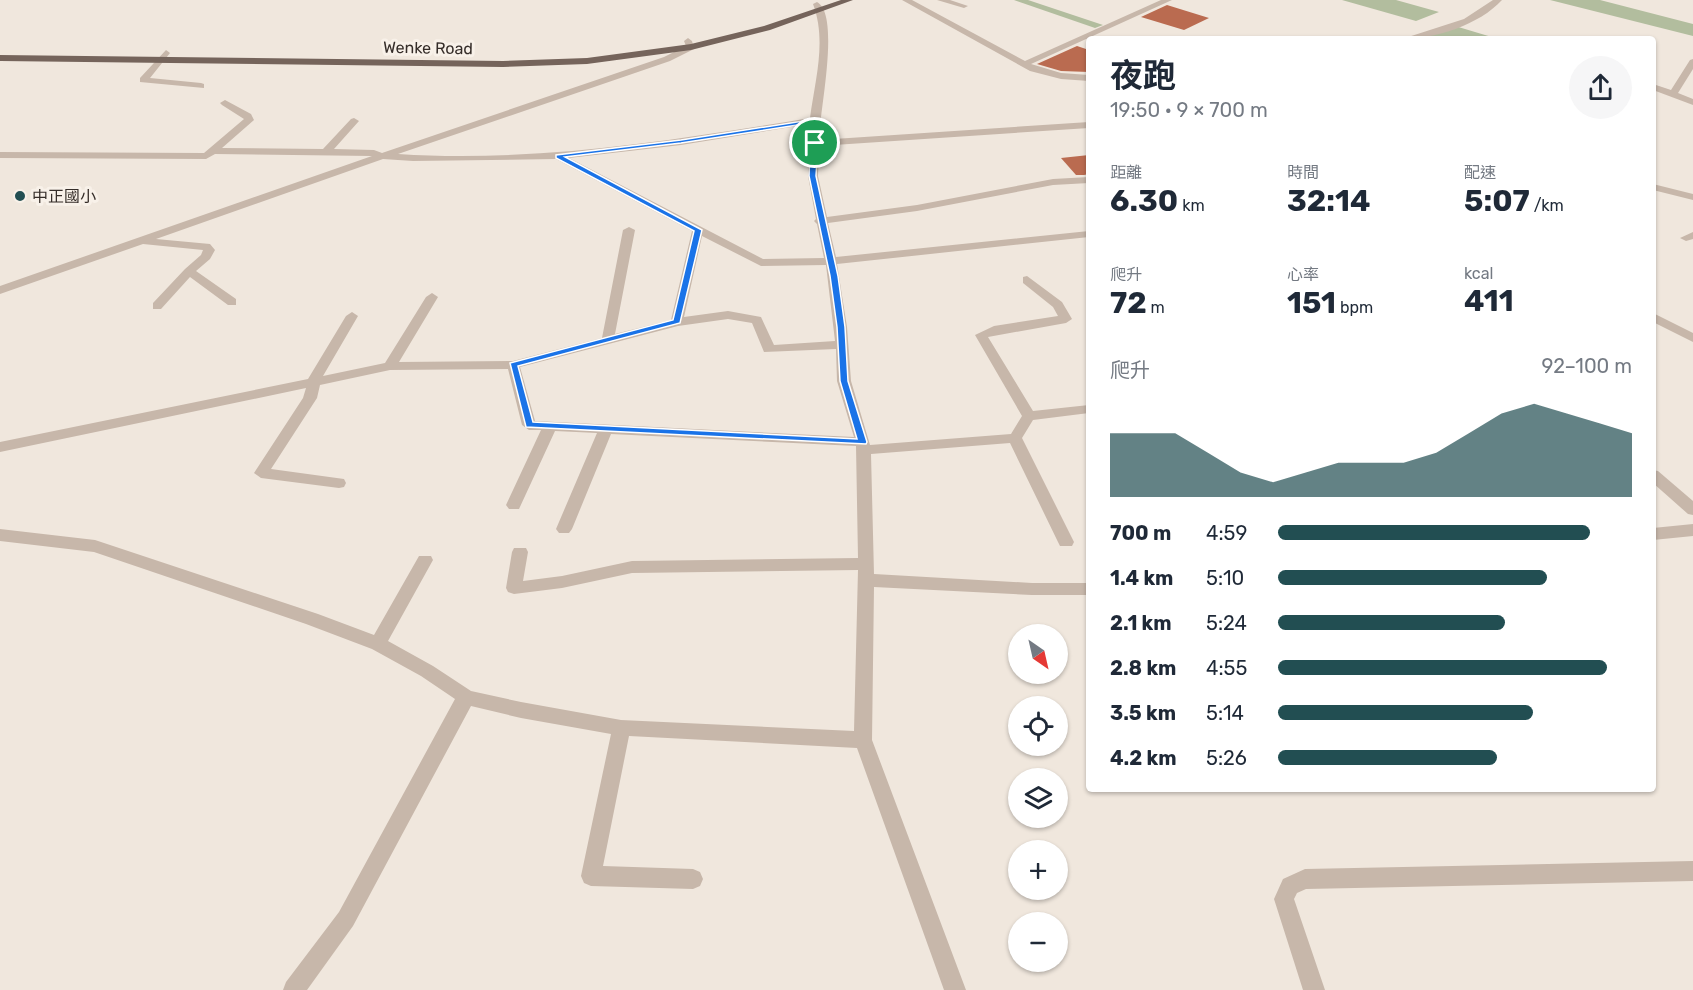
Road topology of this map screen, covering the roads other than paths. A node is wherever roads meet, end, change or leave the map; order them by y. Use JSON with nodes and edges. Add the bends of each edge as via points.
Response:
{"nodes":[{"id":1,"x":849,"y":0,"type":"edge"},
{"id":2,"x":920,"y":0,"type":"edge"},
{"id":3,"x":942,"y":0,"type":"edge"},
{"id":4,"x":1168,"y":0,"type":"edge"},
{"id":5,"x":1498,"y":0,"type":"edge"},
{"id":6,"x":908,"y":1,"type":"edge"},
{"id":7,"x":822,"y":4,"type":"edge"},
{"id":8,"x":964,"y":6,"type":"dead end"},
{"id":9,"x":1088,"y":36,"type":"edge"},
{"id":10,"x":1416,"y":36,"type":"edge"},
{"id":11,"x":1086,"y":37,"type":"edge"},
{"id":12,"x":690,"y":44,"type":"junction"},
{"id":13,"x":0,"y":51,"type":"edge"},
{"id":14,"x":166,"y":53,"type":"junction"},
{"id":15,"x":333,"y":55,"type":"junction"},
{"id":16,"x":0,"y":58,"type":"edge"},
{"id":17,"x":158,"y":60,"type":"junction"},
{"id":18,"x":324,"y":62,"type":"junction"},
{"id":19,"x":1693,"y":62,"type":"edge"},
{"id":20,"x":1025,"y":64,"type":"junction"},
{"id":21,"x":1086,"y":78,"type":"edge"},
{"id":22,"x":201,"y":86,"type":"dead end"},
{"id":23,"x":1656,"y":88,"type":"edge"},
{"id":24,"x":1673,"y":94,"type":"junction"},
{"id":25,"x":1693,"y":102,"type":"edge"},
{"id":26,"x":225,"y":103,"type":"dead end"},
{"id":27,"x":814,"y":120,"type":"junction"},
{"id":28,"x":354,"y":121,"type":"dead end"},
{"id":29,"x":1086,"y":125,"type":"edge"},
{"id":30,"x":815,"y":143,"type":"junction"},
{"id":31,"x":213,"y":151,"type":"junction"},
{"id":32,"x":326,"y":152,"type":"junction"},
{"id":33,"x":0,"y":154,"type":"edge"},
{"id":34,"x":382,"y":156,"type":"junction"},
{"id":35,"x":558,"y":156,"type":"junction"},
{"id":36,"x":1086,"y":180,"type":"edge"},
{"id":37,"x":1656,"y":189,"type":"edge"},
{"id":38,"x":1690,"y":194,"type":"edge"},
{"id":39,"x":820,"y":221,"type":"junction"},
{"id":40,"x":628,"y":230,"type":"dead end"},
{"id":41,"x":698,"y":230,"type":"junction"},
{"id":42,"x":1086,"y":234,"type":"edge"},
{"id":43,"x":142,"y":242,"type":"junction"},
{"id":44,"x":830,"y":261,"type":"junction"},
{"id":45,"x":189,"y":271,"type":"junction"},
{"id":46,"x":1027,"y":280,"type":"dead end"},
{"id":47,"x":0,"y":290,"type":"edge"},
{"id":48,"x":432,"y":297,"type":"dead end"},
{"id":49,"x":232,"y":302,"type":"dead end"},
{"id":50,"x":157,"y":306,"type":"dead end"},
{"id":51,"x":352,"y":316,"type":"dead end"},
{"id":52,"x":1656,"y":319,"type":"edge"},
{"id":53,"x":677,"y":322,"type":"junction"},
{"id":54,"x":1693,"y":338,"type":"edge"},
{"id":55,"x":608,"y":340,"type":"junction"},
{"id":56,"x":842,"y":345,"type":"junction"},
{"id":57,"x":513,"y":365,"type":"junction"},
{"id":58,"x":390,"y":366,"type":"junction"},
{"id":59,"x":314,"y":380,"type":"junction"},
{"id":60,"x":1086,"y":409,"type":"edge"},
{"id":61,"x":1029,"y":416,"type":"junction"},
{"id":62,"x":550,"y":427,"type":"junction"},
{"id":63,"x":605,"y":431,"type":"junction"},
{"id":64,"x":1015,"y":438,"type":"junction"},
{"id":65,"x":863,"y":446,"type":"junction"},
{"id":66,"x":0,"y":447,"type":"edge"},
{"id":67,"x":1656,"y":478,"type":"edge"},
{"id":68,"x":339,"y":483,"type":"dead end"},
{"id":69,"x":514,"y":505,"type":"dead end"},
{"id":70,"x":1693,"y":510,"type":"edge"},
{"id":71,"x":564,"y":529,"type":"dead end"},
{"id":72,"x":1693,"y":530,"type":"edge"},
{"id":73,"x":1656,"y":534,"type":"edge"},
{"id":74,"x":0,"y":535,"type":"edge"},
{"id":75,"x":1066,"y":542,"type":"dead end"},
{"id":76,"x":520,"y":552,"type":"dead end"},
{"id":77,"x":425,"y":560,"type":"dead end"},
{"id":78,"x":866,"y":572,"type":"junction"},
{"id":79,"x":1086,"y":589,"type":"edge"},
{"id":80,"x":378,"y":644,"type":"junction"},
{"id":81,"x":466,"y":697,"type":"junction"},
{"id":82,"x":621,"y":728,"type":"junction"},
{"id":83,"x":863,"y":740,"type":"junction"},
{"id":84,"x":1693,"y":871,"type":"edge"},
{"id":85,"x":693,"y":879,"type":"dead end"},
{"id":86,"x":294,"y":990,"type":"edge"},
{"id":87,"x":955,"y":990,"type":"edge"},
{"id":88,"x":1314,"y":990,"type":"edge"}],
"edges":[{"from":1,"to":7,"type":"main road","name":"Wenke Road"},
{"from":2,"to":6,"type":"street"},
{"from":3,"to":8,"type":"street"},
{"from":4,"to":9,"type":"street"},
{"from":5,"to":10,"type":"street","via":[[1485,12]]},
{"from":6,"to":20,"type":"street"},
{"from":7,"to":12,"type":"main road","name":"Wenke Road","via":[[767,28]]},
{"from":7,"to":27,"type":"street","via":[[824,54]]},
{"from":11,"to":20,"type":"street"},
{"from":12,"to":15,"type":"main road","name":"Wenke Road","via":[[562,55]]},
{"from":12,"to":18,"type":"main road","name":"Wenke Road","via":[[624,57],[527,64]]},
{"from":12,"to":34,"type":"street","via":[[667,59]]},
{"from":13,"to":14,"type":"main road","name":"Wenke Road"},
{"from":14,"to":15,"type":"main road","name":"Wenke Road"},
{"from":14,"to":17,"type":"street"},
{"from":15,"to":18,"type":"main road"},
{"from":16,"to":17,"type":"main road","name":"Wenke Road"},
{"from":17,"to":18,"type":"main road","name":"Wenke Road"},
{"from":17,"to":22,"type":"street","via":[[143,80]]},
{"from":19,"to":24,"type":"street"},
{"from":20,"to":21,"type":"street","via":[[1049,74]]},
{"from":23,"to":24,"type":"street"},
{"from":24,"to":25,"type":"street"},
{"from":26,"to":31,"type":"street","via":[[249,120]]},
{"from":27,"to":30,"type":"street"},
{"from":27,"to":35,"type":"street"},
{"from":28,"to":32,"type":"street"},
{"from":29,"to":30,"type":"street"},
{"from":30,"to":39,"type":"street","via":[[813,176]]},
{"from":31,"to":32,"type":"street"},
{"from":31,"to":33,"type":"street","via":[[206,156]]},
{"from":32,"to":34,"type":"street"},
{"from":34,"to":35,"type":"street"},
{"from":34,"to":43,"type":"street"},
{"from":35,"to":41,"type":"street"},
{"from":36,"to":39,"type":"street","via":[[1053,182],[917,208]]},
{"from":37,"to":38,"type":"street"},
{"from":39,"to":44,"type":"street"},
{"from":40,"to":55,"type":"street"},
{"from":41,"to":44,"type":"street","via":[[761,263]]},
{"from":41,"to":53,"type":"street"},
{"from":42,"to":44,"type":"street"},
{"from":43,"to":45,"type":"street","via":[[206,246],[206,257]]},
{"from":43,"to":47,"type":"street"},
{"from":44,"to":56,"type":"street"},
{"from":45,"to":49,"type":"street"},
{"from":45,"to":50,"type":"street"},
{"from":46,"to":61,"type":"street","via":[[1058,305],[1066,319],[981,335]]},
{"from":48,"to":58,"type":"street"},
{"from":51,"to":59,"type":"street"},
{"from":52,"to":54,"type":"street"},
{"from":53,"to":55,"type":"street"},
{"from":53,"to":56,"type":"street","via":[[728,315],[757,320],[769,349]]},
{"from":55,"to":57,"type":"street"},
{"from":56,"to":65,"type":"street","via":[[844,381]]},
{"from":57,"to":58,"type":"street"},
{"from":57,"to":62,"type":"street","via":[[529,425]]},
{"from":58,"to":59,"type":"street"},
{"from":59,"to":66,"type":"street"},
{"from":59,"to":68,"type":"street","via":[[310,398],[261,473]]},
{"from":60,"to":61,"type":"street"},
{"from":61,"to":64,"type":"street"},
{"from":62,"to":63,"type":"street"},
{"from":62,"to":69,"type":"street"},
{"from":63,"to":65,"type":"street"},
{"from":63,"to":71,"type":"street"},
{"from":64,"to":65,"type":"street"},
{"from":64,"to":75,"type":"street"},
{"from":65,"to":78,"type":"street"},
{"from":67,"to":70,"type":"street"},
{"from":72,"to":73,"type":"street"},
{"from":74,"to":80,"type":"street","via":[[95,546]]},
{"from":76,"to":78,"type":"street","via":[[514,588],[632,567]]},
{"from":77,"to":80,"type":"street"},
{"from":78,"to":79,"type":"street","via":[[1032,589]]},
{"from":78,"to":83,"type":"street"},
{"from":80,"to":81,"type":"street"},
{"from":81,"to":82,"type":"street"},
{"from":81,"to":86,"type":"street","via":[[346,919]]},
{"from":82,"to":83,"type":"street"},
{"from":82,"to":85,"type":"street","via":[[591,876]]},
{"from":83,"to":87,"type":"street"},
{"from":84,"to":88,"type":"street","via":[[1305,879],[1290,886],[1284,899]]}]}
